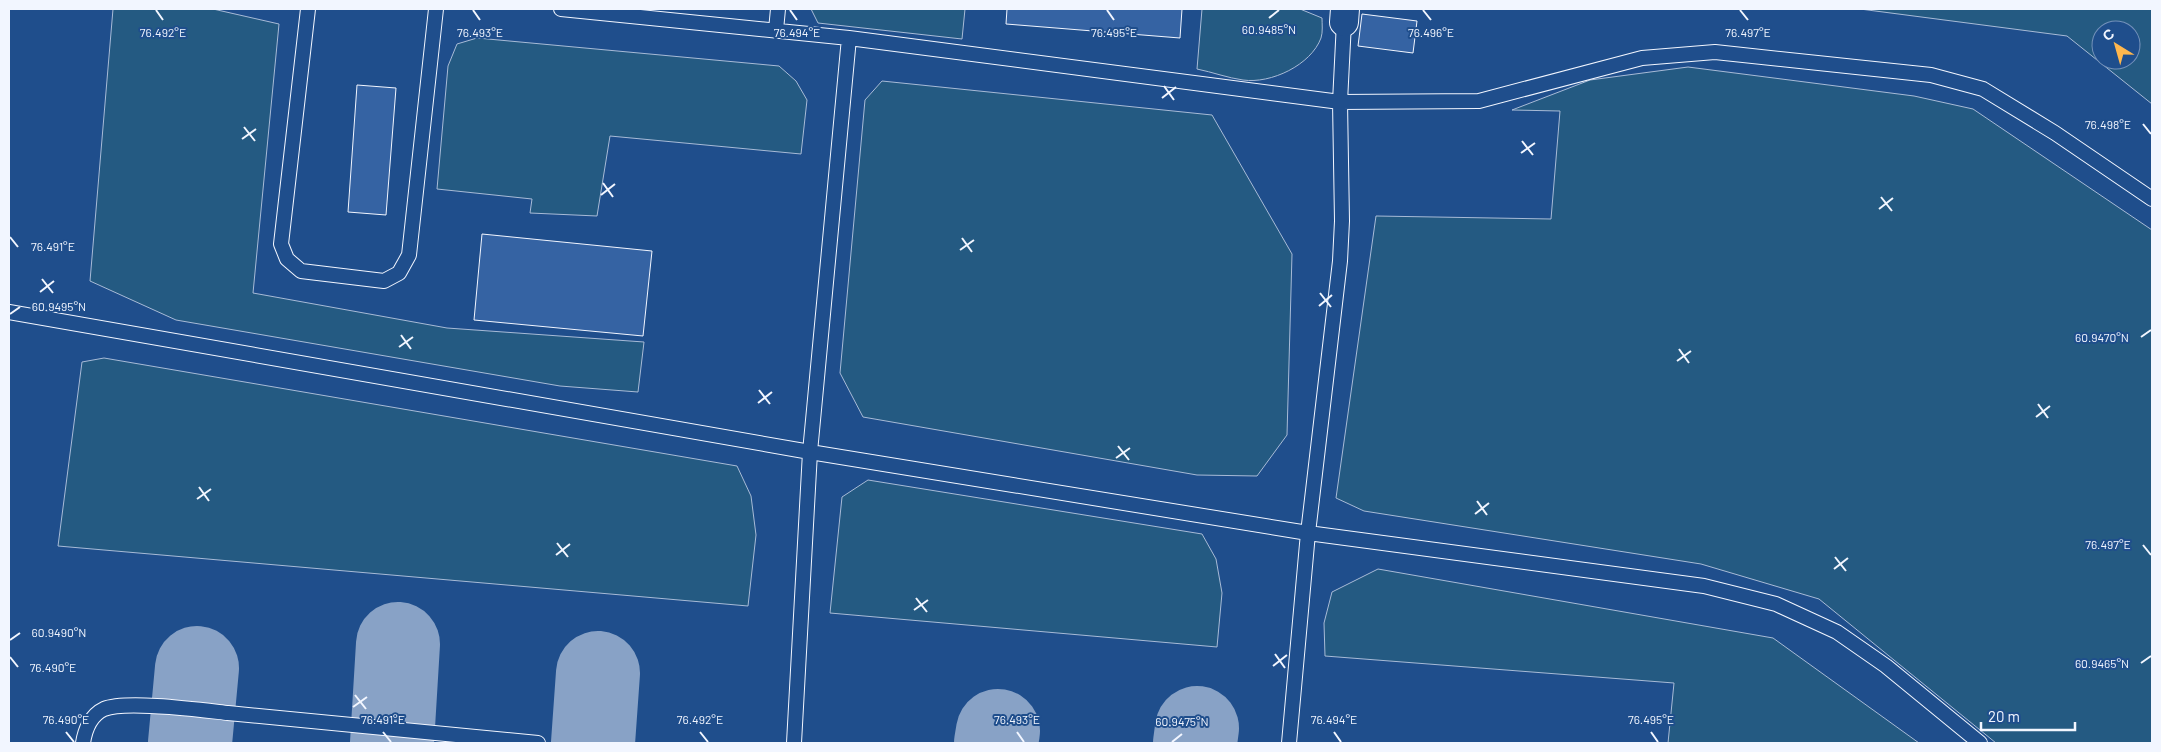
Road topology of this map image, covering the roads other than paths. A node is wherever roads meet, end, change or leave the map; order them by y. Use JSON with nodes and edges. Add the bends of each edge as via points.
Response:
{"nodes":[{"id":1,"x":308,"y":9,"type":"edge"},
{"id":2,"x":436,"y":9,"type":"edge"},
{"id":3,"x":561,"y":9,"type":"edge"},
{"id":4,"x":778,"y":9,"type":"edge"},
{"id":5,"x":1345,"y":15,"type":"edge"},
{"id":6,"x":776,"y":30,"type":"junction"},
{"id":7,"x":849,"y":38,"type":"junction"},
{"id":8,"x":1340,"y":102,"type":"junction"},
{"id":9,"x":2152,"y":199,"type":"edge"},
{"id":10,"x":9,"y":312,"type":"edge"},
{"id":11,"x":810,"y":452,"type":"junction"},
{"id":12,"x":1308,"y":533,"type":"junction"},
{"id":13,"x":83,"y":743,"type":"edge"},
{"id":14,"x":538,"y":743,"type":"edge"},
{"id":15,"x":794,"y":743,"type":"edge"},
{"id":16,"x":1289,"y":743,"type":"edge"},
{"id":17,"x":1980,"y":743,"type":"edge"}],
"edges":[{"from":1,"to":2,"type":"lane","via":[[281,244],[287,259],[301,270],[384,281],[399,273],[409,255]]},
{"from":3,"to":6,"type":"lane"},
{"from":4,"to":6,"type":"lane"},
{"from":5,"to":8,"type":"lane"},
{"from":6,"to":7,"type":"lane"},
{"from":7,"to":8,"type":"lane"},
{"from":7,"to":11,"type":"lane"},
{"from":8,"to":9,"type":"lane","via":[[1479,101],[1642,58],[1714,52],[1931,75],[1983,89]]},
{"from":8,"to":12,"type":"lane","via":[[1340,261]]},
{"from":10,"to":11,"type":"lane"},
{"from":11,"to":12,"type":"lane"},
{"from":11,"to":15,"type":"lane"},
{"from":12,"to":16,"type":"lane"},
{"from":12,"to":17,"type":"lane","via":[[1704,586],[1776,604],[1837,632],[1862,649]]},
{"from":13,"to":14,"type":"lane","via":[[84,733],[93,718],[103,710],[121,705]]}]}
